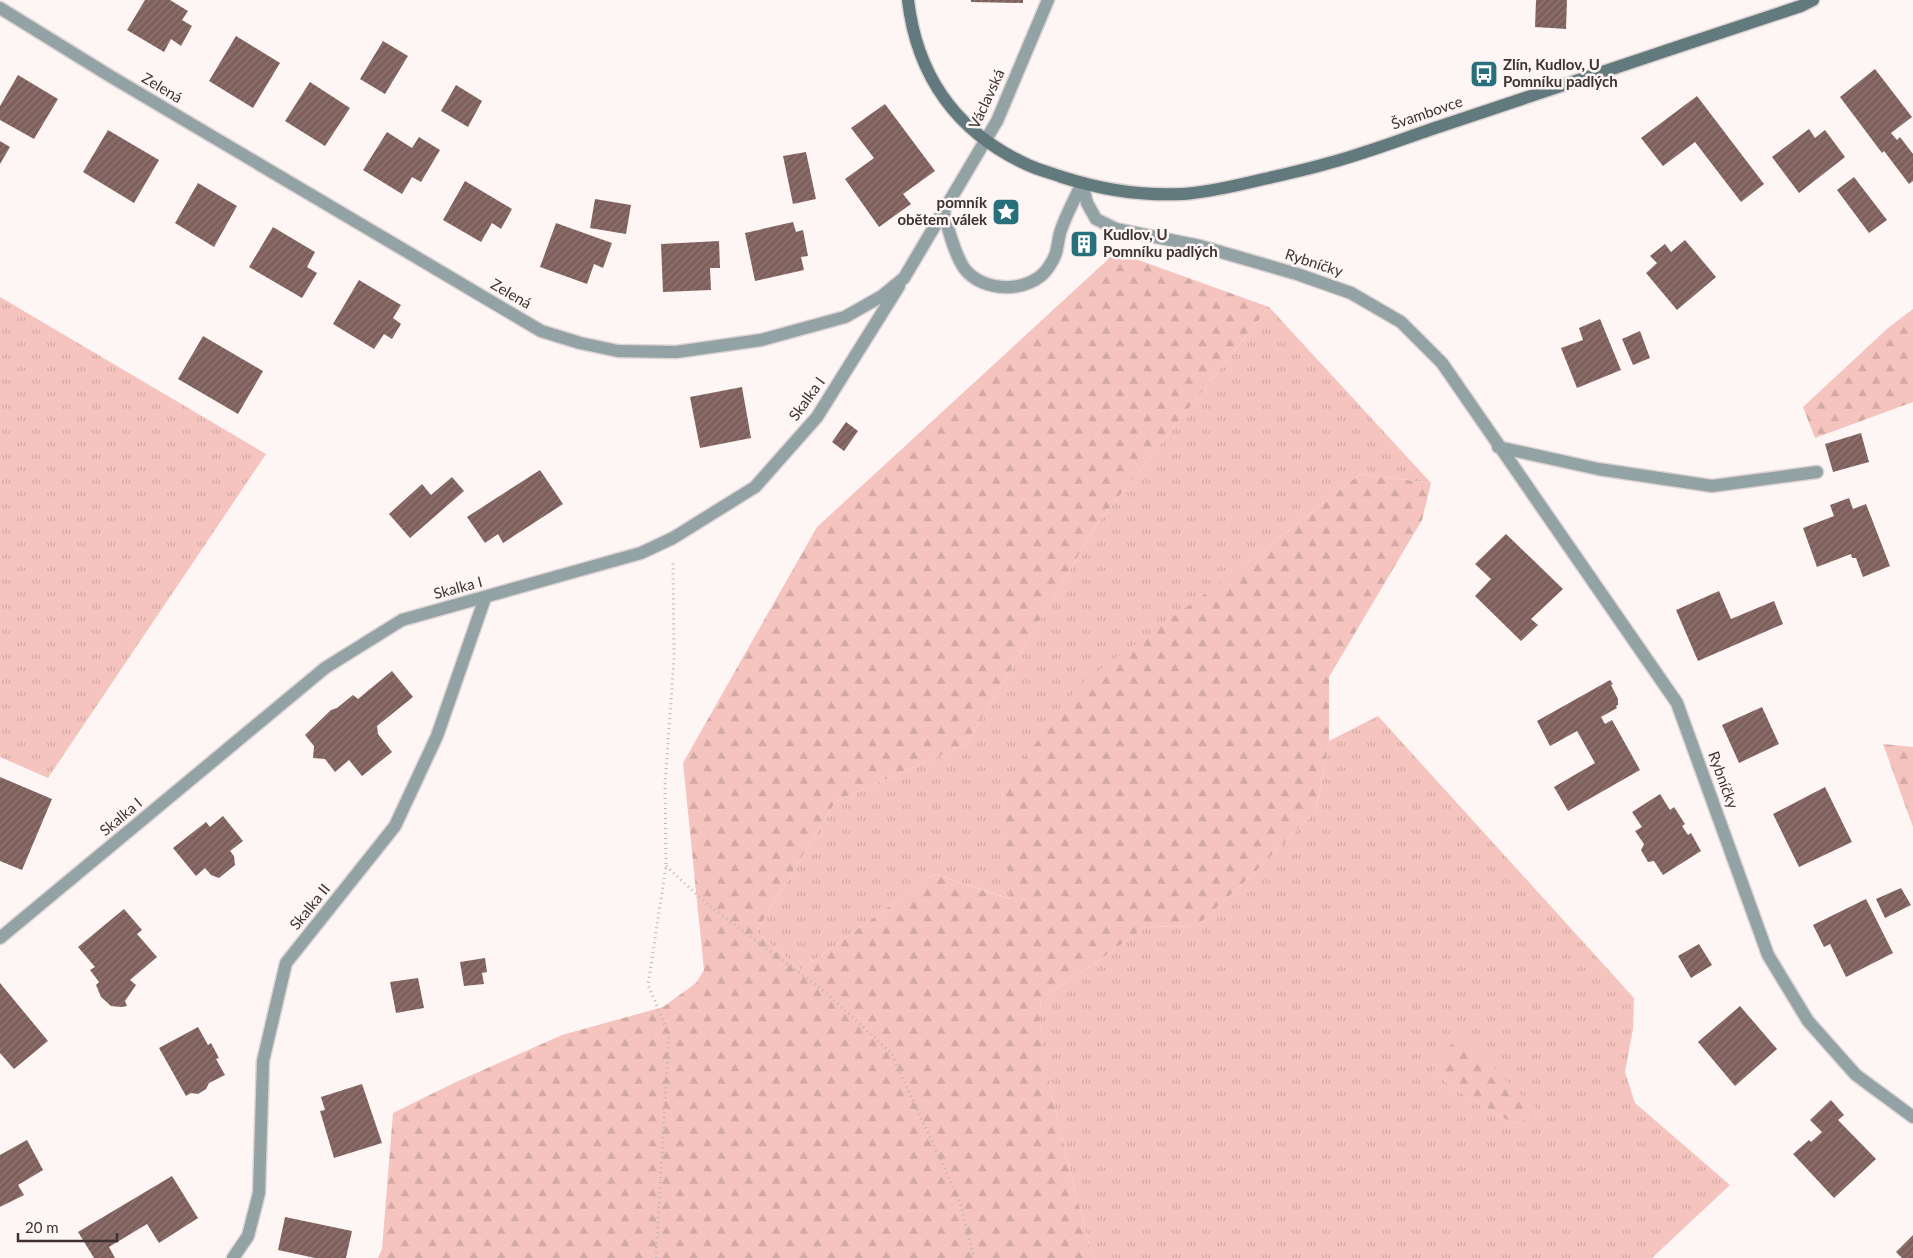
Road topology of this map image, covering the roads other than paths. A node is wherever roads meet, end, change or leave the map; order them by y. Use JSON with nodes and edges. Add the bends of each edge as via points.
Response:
{"nodes":[{"id":1,"x":908,"y":0,"type":"edge"},
{"id":2,"x":1048,"y":0,"type":"edge"},
{"id":3,"x":1813,"y":0,"type":"edge"},
{"id":4,"x":0,"y":8,"type":"edge"},
{"id":5,"x":985,"y":141,"type":"junction"},
{"id":6,"x":1082,"y":183,"type":"junction"},
{"id":7,"x":943,"y":210,"type":"junction"},
{"id":8,"x":904,"y":278,"type":"junction"},
{"id":9,"x":1498,"y":447,"type":"junction"},
{"id":10,"x":1817,"y":472,"type":"dead end"},
{"id":11,"x":485,"y":598,"type":"junction"},
{"id":12,"x":0,"y":938,"type":"edge"},
{"id":13,"x":1913,"y":1117,"type":"edge"},
{"id":14,"x":233,"y":1258,"type":"edge"}],
"edges":[{"from":1,"to":5,"type":"street","name":"Václavská","via":[[911,24],[926,68],[958,118]]},
{"from":2,"to":5,"type":"street","name":"Václavská","via":[[997,121]]},
{"from":3,"to":6,"type":"street","name":"Švambovce","via":[[1330,163],[1218,190],[1184,194],[1116,192]]},
{"from":4,"to":8,"type":"street","name":"Zelená","via":[[541,331],[580,343],[618,351],[676,352],[761,340],[845,317],[882,296]]},
{"from":5,"to":6,"type":"street","name":"Švambovce","via":[[1029,166]]},
{"from":5,"to":7,"type":"street","name":"Zelená"},
{"from":6,"to":7,"type":"street","via":[[1060,233],[1057,253],[1046,270],[1032,282],[1010,289],[983,283],[965,268],[952,241]]},
{"from":6,"to":9,"type":"street","name":"Rybníčky","via":[[1096,220],[1116,229],[1200,246],[1297,274],[1351,293],[1401,322],[1442,363]]},
{"from":7,"to":8,"type":"street","name":"Zelená"},
{"from":8,"to":11,"type":"street","name":"Skalka I","via":[[817,417],[755,487],[673,538],[641,553]]},
{"from":9,"to":10,"type":"street","via":[[1598,469],[1712,486]]},
{"from":9,"to":13,"type":"street","name":"Rybníčky","via":[[1677,703],[1768,954],[1808,1022],[1856,1075]]},
{"from":11,"to":12,"type":"street","name":"Skalka I","via":[[402,620],[325,668]]},
{"from":11,"to":14,"type":"street","name":"Skalka II","via":[[437,736],[395,826],[286,963],[263,1062],[259,1193],[248,1236]]}]}
